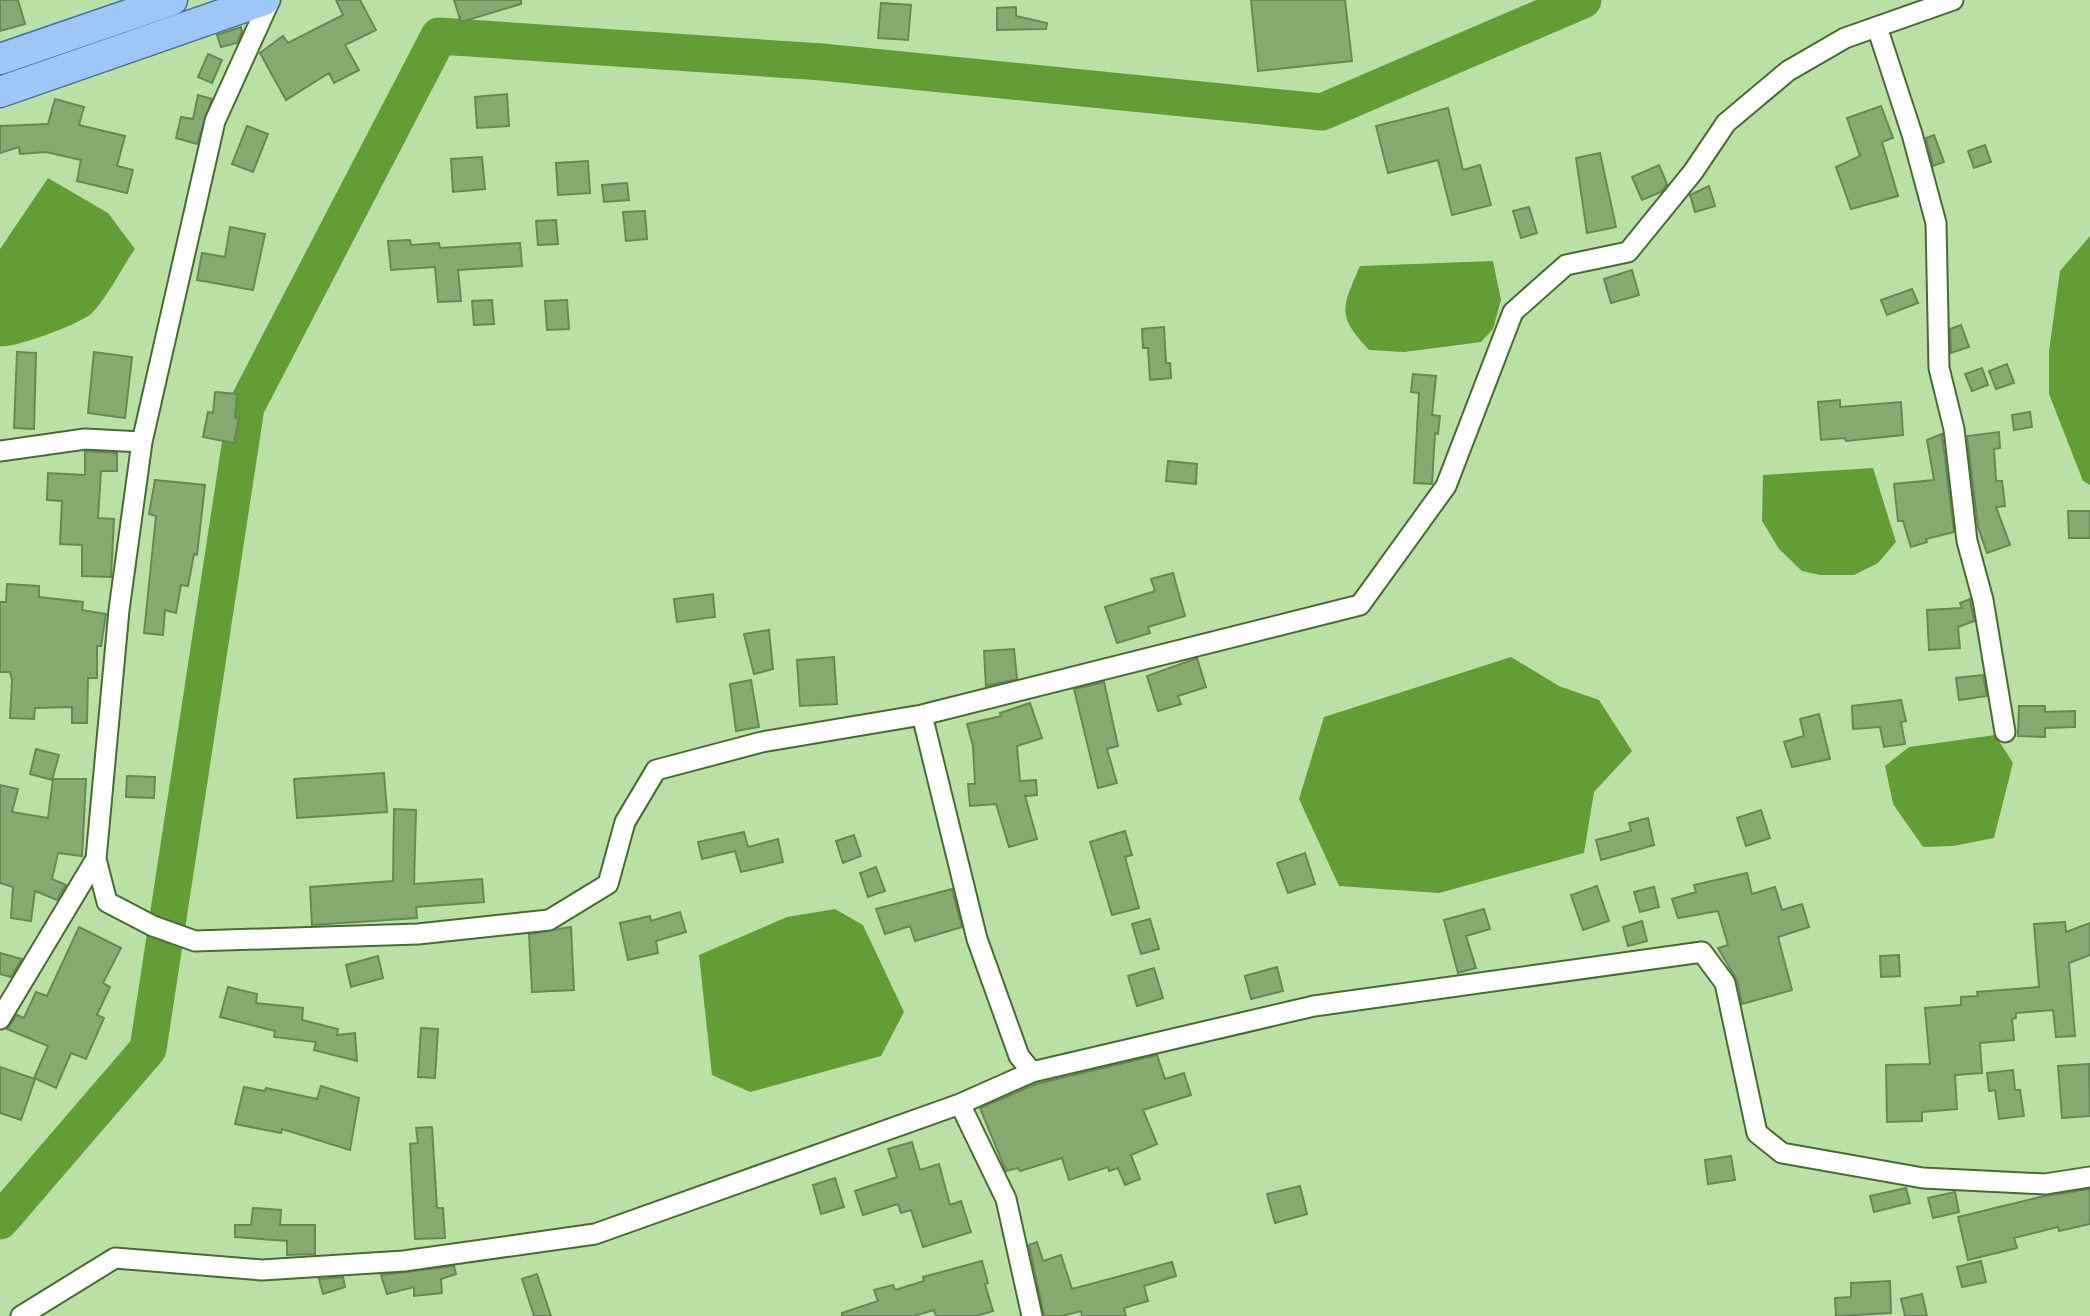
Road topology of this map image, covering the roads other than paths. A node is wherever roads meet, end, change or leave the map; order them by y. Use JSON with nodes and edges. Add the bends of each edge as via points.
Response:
{"nodes":[{"id":1,"x":171,"y":0,"type":"edge"},
{"id":2,"x":264,"y":0,"type":"edge"},
{"id":3,"x":270,"y":0,"type":"edge"},
{"id":4,"x":1953,"y":0,"type":"edge"},
{"id":5,"x":1878,"y":27,"type":"junction"},
{"id":6,"x":5,"y":57,"type":"edge"},
{"id":7,"x":11,"y":88,"type":"edge"},
{"id":8,"x":142,"y":442,"type":"junction"},
{"id":9,"x":0,"y":452,"type":"edge"},
{"id":10,"x":922,"y":715,"type":"junction"},
{"id":11,"x":2006,"y":732,"type":"dead end"},
{"id":12,"x":96,"y":859,"type":"junction"},
{"id":13,"x":0,"y":1019,"type":"edge"},
{"id":14,"x":1032,"y":1072,"type":"junction"},
{"id":15,"x":960,"y":1104,"type":"junction"},
{"id":16,"x":2090,"y":1177,"type":"edge"},
{"id":17,"x":21,"y":1316,"type":"edge"},
{"id":18,"x":1032,"y":1316,"type":"edge"}],
"edges":[{"from":1,"to":6,"type":"main road"},
{"from":2,"to":7,"type":"main road"},
{"from":3,"to":8,"type":"street","via":[[215,121]]},
{"from":4,"to":5,"type":"street"},
{"from":5,"to":10,"type":"street","via":[[1845,38],[1788,71],[1726,123],[1628,252],[1566,265],[1513,312],[1446,486],[1360,605]]},
{"from":5,"to":11,"type":"street","via":[[1936,223],[1939,368],[1954,429],[1967,541],[1983,600]]},
{"from":6,"to":7,"type":"main road"},
{"from":8,"to":9,"type":"street","via":[[85,439]]},
{"from":8,"to":12,"type":"street"},
{"from":10,"to":12,"type":"street","via":[[762,742],[656,770],[625,822],[608,884],[549,920],[418,934],[195,941],[107,902]]},
{"from":10,"to":14,"type":"street","via":[[977,939],[1019,1056]]},
{"from":12,"to":13,"type":"street"},
{"from":14,"to":15,"type":"street"},
{"from":14,"to":16,"type":"street","via":[[1314,1006],[1702,952],[1725,983],[1757,1133],[1782,1153],[1923,1178],[2045,1184]]},
{"from":15,"to":17,"type":"street","via":[[594,1234],[404,1261],[262,1270],[115,1258]]},
{"from":15,"to":18,"type":"street","via":[[1006,1199]]}]}
